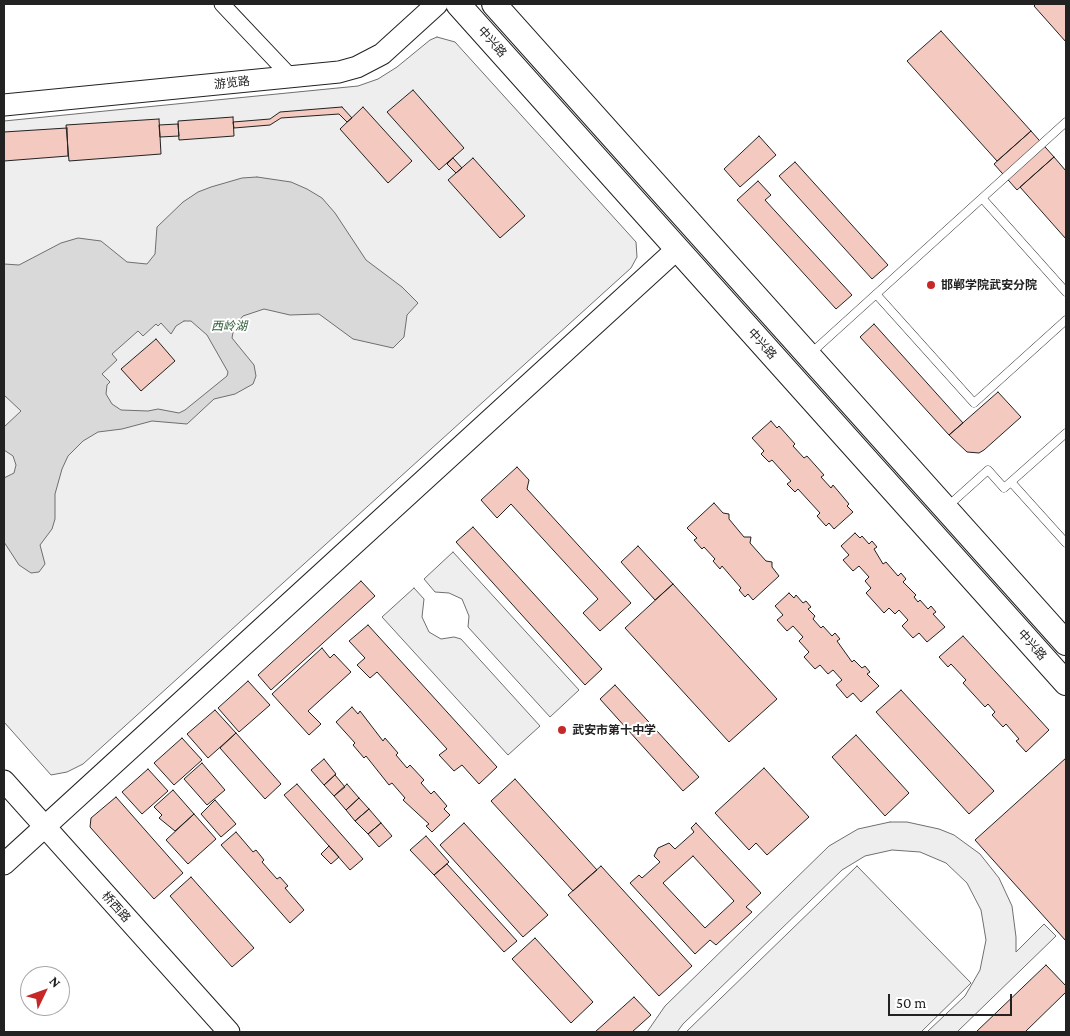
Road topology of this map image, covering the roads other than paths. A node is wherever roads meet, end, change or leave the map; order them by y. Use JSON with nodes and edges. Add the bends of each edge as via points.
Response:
{"nodes":[{"id":1,"x":222,"y":4,"type":"edge"},
{"id":2,"x":437,"y":4,"type":"edge"},
{"id":3,"x":458,"y":4,"type":"edge"},
{"id":4,"x":494,"y":4,"type":"edge"},
{"id":5,"x":291,"y":77,"type":"junction"},
{"id":6,"x":4,"y":105,"type":"edge"},
{"id":7,"x":1066,"y":122,"type":"edge"},
{"id":8,"x":982,"y":198,"type":"junction"},
{"id":9,"x":677,"y":248,"type":"junction"},
{"id":10,"x":1066,"y":292,"type":"edge"},
{"id":11,"x":876,"y":294,"type":"junction"},
{"id":12,"x":1066,"y":320,"type":"edge"},
{"id":13,"x":808,"y":355,"type":"junction"},
{"id":14,"x":1066,"y":433,"type":"edge"},
{"id":15,"x":1011,"y":482,"type":"junction"},
{"id":16,"x":946,"y":508,"type":"junction"},
{"id":17,"x":1066,"y":543,"type":"edge"},
{"id":18,"x":1066,"y":644,"type":"edge"},
{"id":19,"x":1066,"y":684,"type":"edge"},
{"id":20,"x":4,"y":781,"type":"edge"},
{"id":21,"x":44,"y":827,"type":"junction"},
{"id":22,"x":4,"y":864,"type":"edge"},
{"id":23,"x":229,"y":1032,"type":"edge"}],
"edges":[{"from":1,"to":5,"type":"street"},
{"from":2,"to":5,"type":"street","name":"游览路","via":[[382,54],[367,62],[339,72]]},
{"from":3,"to":9,"type":"main road","name":"中兴路"},
{"from":4,"to":13,"type":"main road"},
{"from":5,"to":6,"type":"street","name":"游览路"},
{"from":7,"to":8,"type":"lane"},
{"from":8,"to":10,"type":"lane"},
{"from":8,"to":11,"type":"lane"},
{"from":9,"to":19,"type":"main road","name":"中兴路"},
{"from":9,"to":21,"type":"street"},
{"from":11,"to":12,"type":"lane","via":[[974,403]]},
{"from":11,"to":13,"type":"lane"},
{"from":13,"to":16,"type":"main road"},
{"from":14,"to":15,"type":"lane"},
{"from":15,"to":16,"type":"lane","via":[[1004,488],[988,470]]},
{"from":15,"to":17,"type":"lane"},
{"from":16,"to":18,"type":"main road"},
{"from":20,"to":21,"type":"street","name":"桥西路"},
{"from":21,"to":22,"type":"street"},
{"from":21,"to":23,"type":"street","name":"桥西路"}]}
